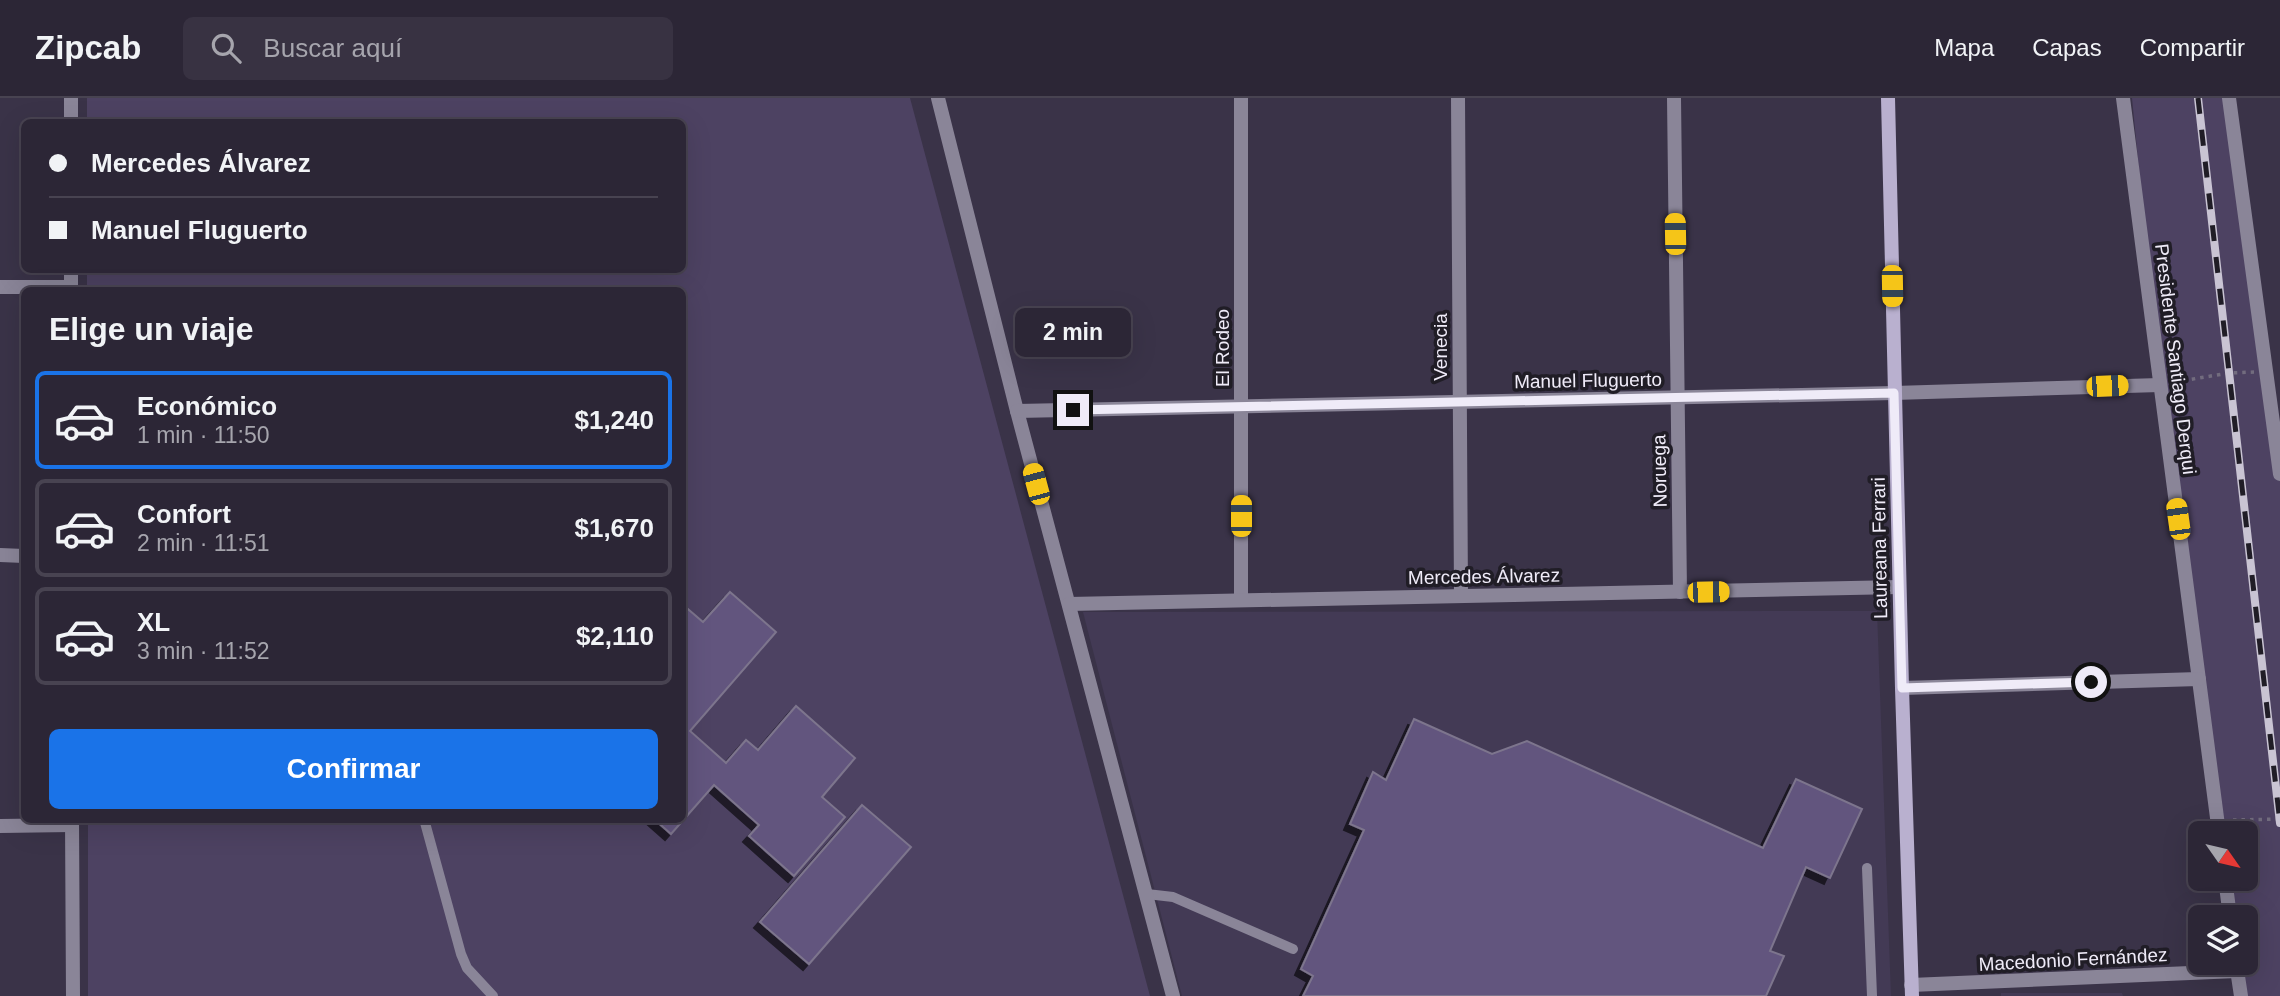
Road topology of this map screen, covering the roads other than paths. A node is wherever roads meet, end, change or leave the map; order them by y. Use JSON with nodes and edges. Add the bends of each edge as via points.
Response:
{"nodes":[{"id":1,"x":71,"y":98,"type":"edge"},
{"id":2,"x":938,"y":98,"type":"edge"},
{"id":3,"x":1241,"y":98,"type":"edge"},
{"id":4,"x":1458,"y":98,"type":"edge"},
{"id":5,"x":1674,"y":98,"type":"edge"},
{"id":6,"x":1888,"y":98,"type":"edge"},
{"id":7,"x":2123,"y":98,"type":"edge"},
{"id":8,"x":2230,"y":98,"type":"edge"},
{"id":9,"x":71,"y":119,"type":"edge"},
{"id":10,"x":0,"y":287,"type":"edge"},
{"id":11,"x":21,"y":288,"type":"edge"},
{"id":12,"x":2273,"y":371,"type":"edge"},
{"id":13,"x":2160,"y":385,"type":"junction"},
{"id":14,"x":1894,"y":393,"type":"junction"},
{"id":15,"x":1677,"y":398,"type":"junction"},
{"id":16,"x":1459,"y":402,"type":"junction"},
{"id":17,"x":1241,"y":405,"type":"junction"},
{"id":18,"x":1017,"y":411,"type":"junction"},
{"id":19,"x":2280,"y":474,"type":"edge"},
{"id":20,"x":0,"y":555,"type":"edge"},
{"id":21,"x":21,"y":556,"type":"edge"},
{"id":22,"x":1899,"y":587,"type":"junction"},
{"id":23,"x":1680,"y":592,"type":"junction"},
{"id":24,"x":1461,"y":595,"type":"junction"},
{"id":25,"x":1241,"y":598,"type":"junction"},
{"id":26,"x":1069,"y":604,"type":"junction"},
{"id":27,"x":2199,"y":679,"type":"junction"},
{"id":28,"x":1902,"y":688,"type":"junction"},
{"id":29,"x":2218,"y":821,"type":"edge"},
{"id":30,"x":54,"y":823,"type":"edge"},
{"id":31,"x":72,"y":823,"type":"edge"},
{"id":32,"x":426,"y":823,"type":"edge"},
{"id":33,"x":0,"y":826,"type":"edge"},
{"id":34,"x":1867,"y":867,"type":"dead end"},
{"id":35,"x":1147,"y":894,"type":"junction"},
{"id":36,"x":1293,"y":949,"type":"dead end"},
{"id":37,"x":2188,"y":970,"type":"edge"},
{"id":38,"x":2238,"y":975,"type":"edge"},
{"id":39,"x":1911,"y":990,"type":"edge"},
{"id":40,"x":73,"y":996,"type":"edge"},
{"id":41,"x":493,"y":996,"type":"edge"},
{"id":42,"x":1173,"y":996,"type":"edge"},
{"id":43,"x":1872,"y":996,"type":"edge"},
{"id":44,"x":2241,"y":996,"type":"edge"}],
"edges":[{"from":1,"to":9,"type":"street"},
{"from":2,"to":18,"type":"street"},
{"from":3,"to":17,"type":"street","name":"El Rodeo"},
{"from":4,"to":16,"type":"street","name":"Venecia"},
{"from":5,"to":15,"type":"street","name":"Noruega"},
{"from":6,"to":14,"type":"street","name":"Laureana Ferrari"},
{"from":7,"to":13,"type":"street","name":"Presidente Santiago Derqui"},
{"from":8,"to":12,"type":"street"},
{"from":10,"to":11,"type":"street"},
{"from":12,"to":19,"type":"street"},
{"from":13,"to":14,"type":"street","name":"Manuel Fluguerto"},
{"from":13,"to":27,"type":"street","name":"Presidente Santiago Derqui"},
{"from":14,"to":15,"type":"street","name":"Manuel Fluguerto"},
{"from":14,"to":22,"type":"street","name":"Laureana Ferrari"},
{"from":15,"to":16,"type":"street","name":"Manuel Fluguerto"},
{"from":15,"to":23,"type":"street","name":"Noruega"},
{"from":16,"to":17,"type":"street","name":"Manuel Fluguerto"},
{"from":16,"to":24,"type":"street","name":"Venecia"},
{"from":17,"to":18,"type":"street","name":"Manuel Fluguerto"},
{"from":17,"to":25,"type":"street","name":"El Rodeo"},
{"from":18,"to":26,"type":"street"},
{"from":20,"to":21,"type":"street"},
{"from":22,"to":23,"type":"street","name":"Mercedes Álvarez"},
{"from":22,"to":28,"type":"street","name":"Laureana Ferrari"},
{"from":23,"to":24,"type":"street","name":"Mercedes Álvarez"},
{"from":24,"to":25,"type":"street","name":"Mercedes Álvarez"},
{"from":25,"to":26,"type":"street","name":"Mercedes Álvarez"},
{"from":26,"to":35,"type":"street"},
{"from":27,"to":28,"type":"street"},
{"from":27,"to":29,"type":"street","name":"Presidente Santiago Derqui"},
{"from":28,"to":39,"type":"street","name":"Laureana Ferrari"},
{"from":30,"to":33,"type":"street"},
{"from":31,"to":40,"type":"street"},
{"from":32,"to":41,"type":"lane","via":[[461,954],[467,968]]},
{"from":34,"to":43,"type":"lane"},
{"from":35,"to":36,"type":"lane","via":[[1173,897]]},
{"from":35,"to":42,"type":"street"},
{"from":37,"to":39,"type":"street","name":"Macedonio Fernández"},
{"from":38,"to":44,"type":"street"}]}
